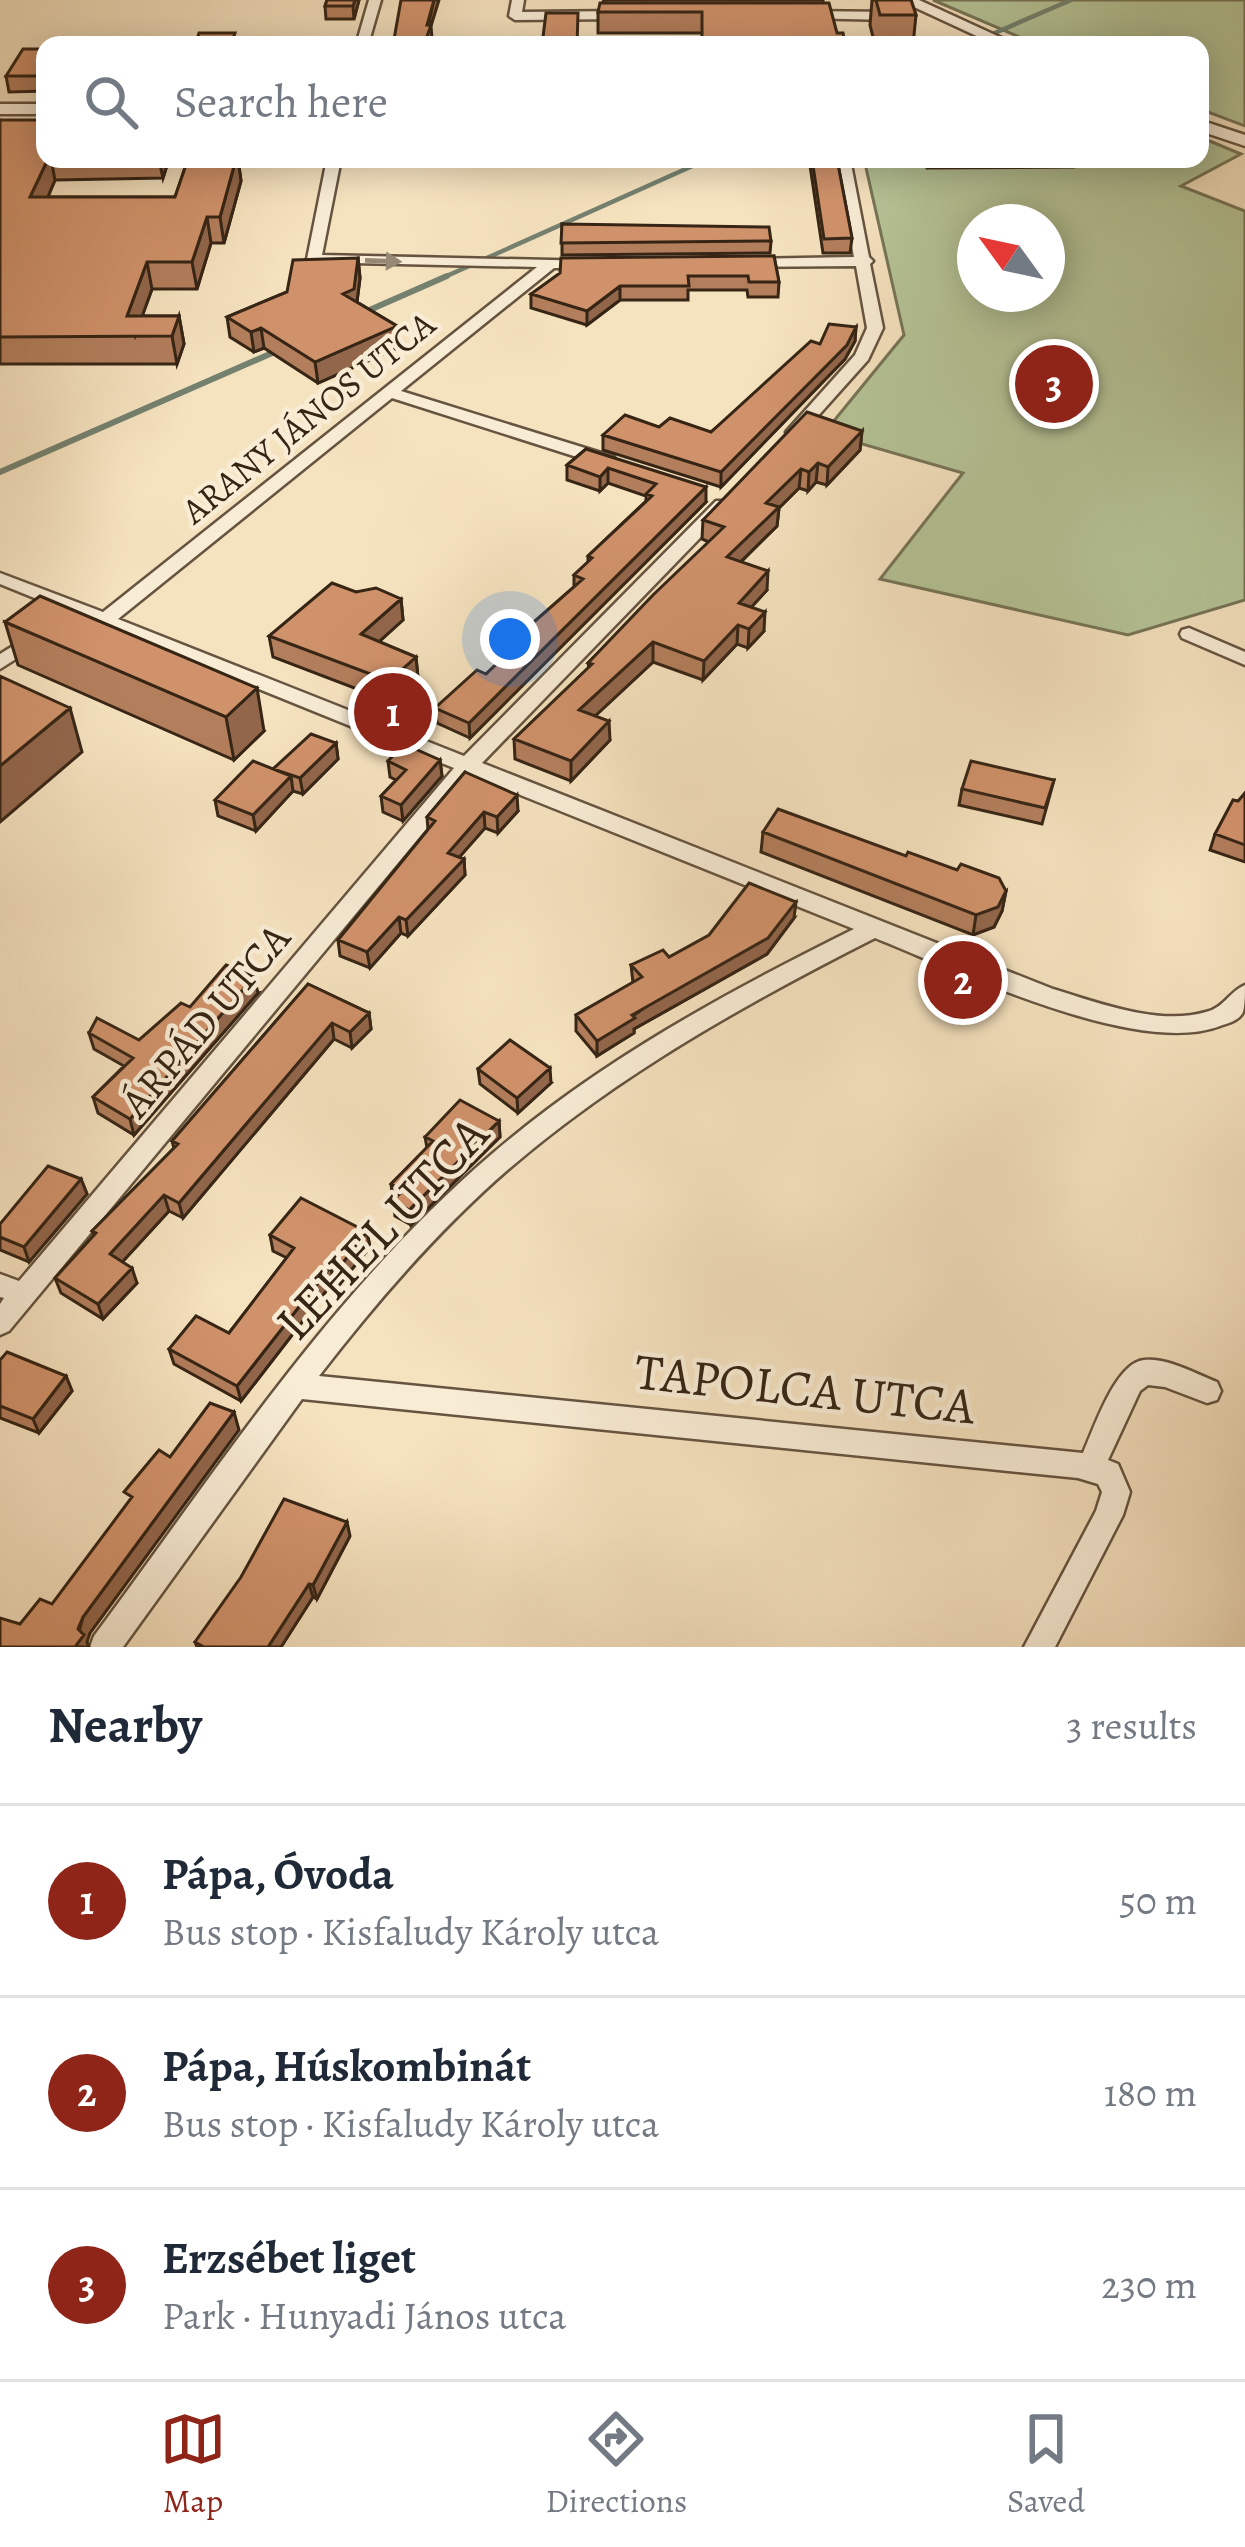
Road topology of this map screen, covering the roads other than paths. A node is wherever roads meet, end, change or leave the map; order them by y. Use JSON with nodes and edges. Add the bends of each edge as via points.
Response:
{"nodes":[{"id":1,"x":375,"y":0,"type":"edge"},
{"id":2,"x":518,"y":0,"type":"edge"},
{"id":3,"x":906,"y":0,"type":"edge"},
{"id":4,"x":648,"y":15,"type":"edge"},
{"id":5,"x":781,"y":15,"type":"edge"},
{"id":6,"x":890,"y":16,"type":"edge"},
{"id":7,"x":365,"y":36,"type":"edge"},
{"id":8,"x":987,"y":36,"type":"edge"},
{"id":9,"x":0,"y":109,"type":"edge"},
{"id":10,"x":36,"y":109,"type":"edge"},
{"id":11,"x":1209,"y":128,"type":"edge"},
{"id":12,"x":1245,"y":142,"type":"edge"},
{"id":13,"x":332,"y":168,"type":"edge"},
{"id":14,"x":845,"y":168,"type":"edge"},
{"id":15,"x":866,"y":261,"type":"junction"},
{"id":16,"x":731,"y":263,"type":"edge"},
{"id":17,"x":496,"y":264,"type":"junction"},
{"id":18,"x":550,"y":264,"type":"junction"},
{"id":19,"x":618,"y":264,"type":"edge"},
{"id":20,"x":522,"y":288,"type":"junction"},
{"id":21,"x":391,"y":393,"type":"junction"},
{"id":22,"x":782,"y":443,"type":"edge"},
{"id":23,"x":638,"y":471,"type":"edge"},
{"id":24,"x":705,"y":492,"type":"edge"},
{"id":25,"x":0,"y":578,"type":"edge"},
{"id":26,"x":62,"y":619,"type":"junction"},
{"id":27,"x":106,"y":620,"type":"junction"},
{"id":28,"x":1189,"y":634,"type":"dead end"},
{"id":29,"x":1245,"y":659,"type":"edge"},
{"id":30,"x":0,"y":663,"type":"edge"},
{"id":31,"x":466,"y":766,"type":"junction"},
{"id":32,"x":873,"y":929,"type":"junction"},
{"id":33,"x":1245,"y":994,"type":"edge"},
{"id":34,"x":12,"y":1290,"type":"edge"},
{"id":35,"x":0,"y":1322,"type":"edge"},
{"id":36,"x":297,"y":1385,"type":"junction"},
{"id":37,"x":1207,"y":1391,"type":"dead end"},
{"id":38,"x":1090,"y":1468,"type":"junction"},
{"id":39,"x":105,"y":1647,"type":"edge"},
{"id":40,"x":1039,"y":1647,"type":"edge"}],
"edges":[{"from":1,"to":7,"type":"street"},
{"from":2,"to":4,"type":"street","via":[[514,16]]},
{"from":3,"to":8,"type":"street"},
{"from":5,"to":6,"type":"street"},
{"from":9,"to":10,"type":"street"},
{"from":11,"to":12,"type":"street"},
{"from":13,"to":17,"type":"street","one_way":true,"via":[[314,259]]},
{"from":14,"to":15,"type":"street"},
{"from":15,"to":16,"type":"street"},
{"from":15,"to":22,"type":"street","via":[[873,338]]},
{"from":17,"to":18,"type":"street"},
{"from":17,"to":20,"type":"street"},
{"from":18,"to":19,"type":"street"},
{"from":18,"to":20,"type":"street","name":"ARANY JÁNOS UTCA"},
{"from":20,"to":21,"type":"street","name":"ARANY JÁNOS UTCA"},
{"from":21,"to":23,"type":"street"},
{"from":21,"to":27,"type":"street","name":"ARANY JÁNOS UTCA"},
{"from":24,"to":31,"type":"street","name":"ÁRPÁD UTCA","via":[[735,492]]},
{"from":25,"to":26,"type":"street"},
{"from":26,"to":27,"type":"street"},
{"from":26,"to":30,"type":"street"},
{"from":27,"to":31,"type":"street"},
{"from":28,"to":29,"type":"street"},
{"from":31,"to":32,"type":"street"},
{"from":31,"to":34,"type":"street","name":"ÁRPÁD UTCA"},
{"from":32,"to":33,"type":"street","via":[[1023,988],[1153,1022],[1225,1018]]},
{"from":32,"to":36,"type":"street","name":"LEHEL UTCA","via":[[684,1029],[550,1121],[452,1205]]},
{"from":34,"to":35,"type":"street","name":"ÁRPÁD UTCA"},
{"from":36,"to":38,"type":"street","name":"TAPOLCA UTCA"},
{"from":36,"to":39,"type":"street","name":"LEHEL UTCA"},
{"from":37,"to":38,"type":"street","via":[[1144,1372],[1130,1382]]},
{"from":38,"to":40,"type":"street","via":[[1108,1473],[1113,1503]]}]}
